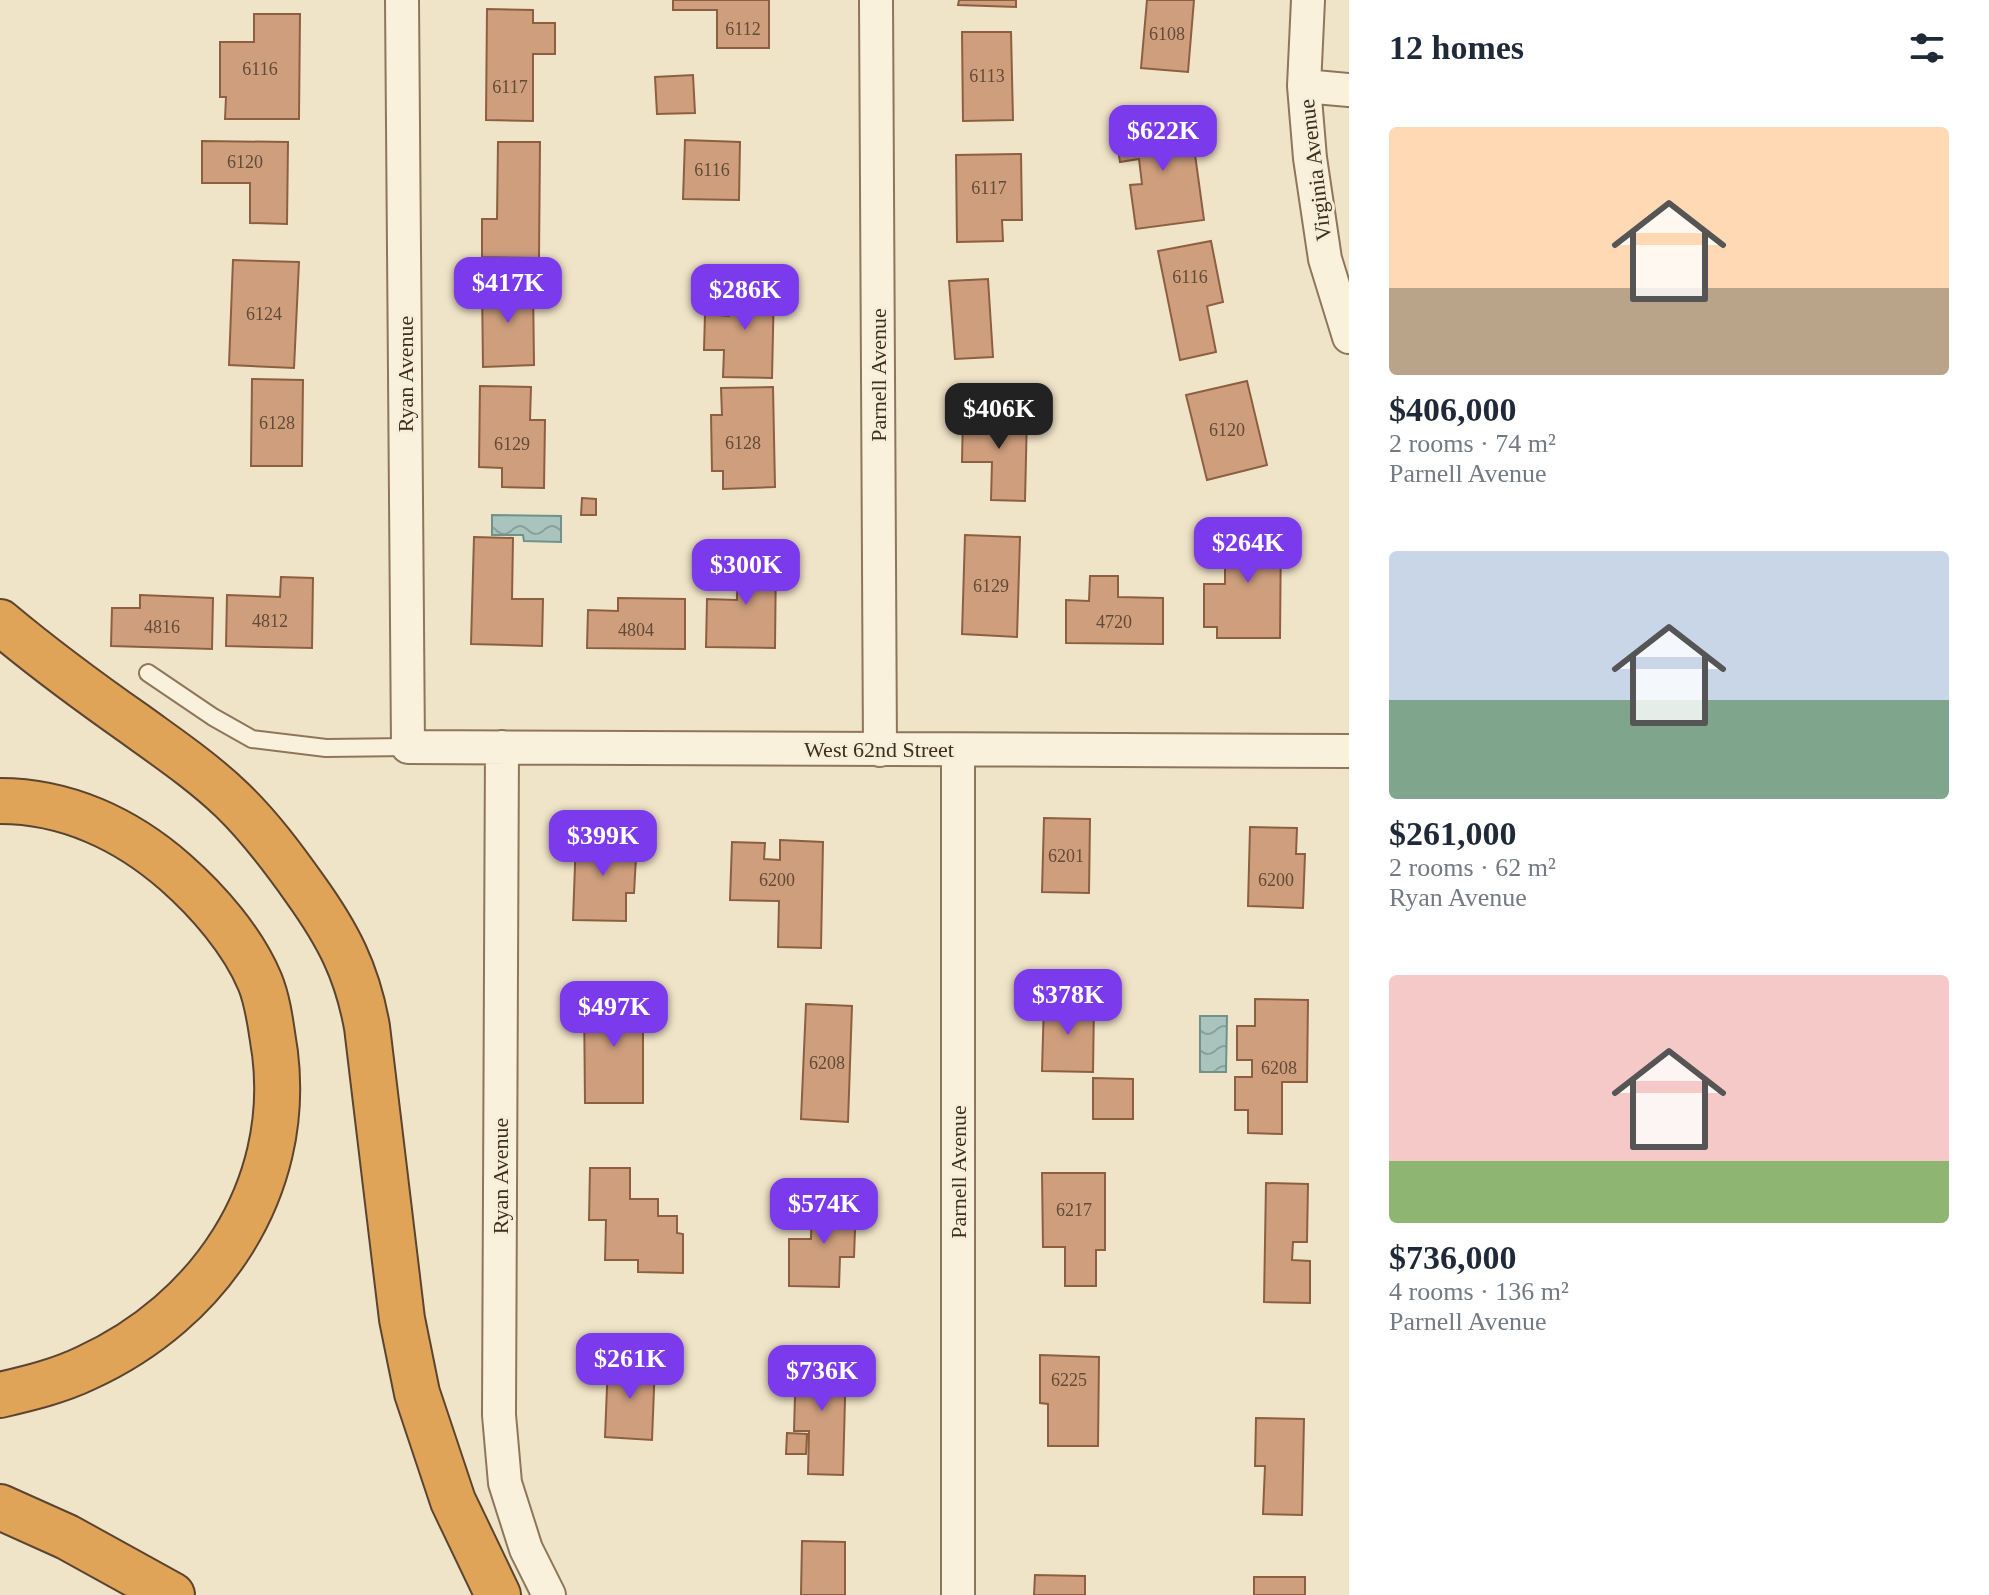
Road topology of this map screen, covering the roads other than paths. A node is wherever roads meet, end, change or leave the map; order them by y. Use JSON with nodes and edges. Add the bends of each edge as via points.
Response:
{"nodes":[{"id":1,"x":402,"y":0,"type":"edge"},
{"id":2,"x":876,"y":0,"type":"edge"},
{"id":3,"x":1308,"y":0,"type":"edge"},
{"id":4,"x":1304,"y":86,"type":"junction"},
{"id":5,"x":1349,"y":90,"type":"edge"},
{"id":6,"x":1349,"y":337,"type":"edge"},
{"id":7,"x":0,"y":622,"type":"edge"},
{"id":8,"x":148,"y":673,"type":"dead end"},
{"id":9,"x":408,"y":747,"type":"junction"},
{"id":10,"x":502,"y":747,"type":"junction"},
{"id":11,"x":880,"y":750,"type":"junction"},
{"id":12,"x":958,"y":750,"type":"junction"},
{"id":13,"x":1349,"y":751,"type":"edge"},
{"id":14,"x":0,"y":801,"type":"edge"},
{"id":15,"x":0,"y":1395,"type":"edge"},
{"id":16,"x":0,"y":1507,"type":"edge"},
{"id":17,"x":172,"y":1595,"type":"edge"},
{"id":18,"x":498,"y":1595,"type":"edge"},
{"id":19,"x":549,"y":1595,"type":"edge"},
{"id":20,"x":958,"y":1595,"type":"edge"}],
"edges":[{"from":1,"to":9,"type":"street","name":"Ryan Avenue"},
{"from":2,"to":11,"type":"street","name":"Parnell Avenue"},
{"from":3,"to":4,"type":"street","name":"Virginia Avenue"},
{"from":4,"to":5,"type":"street"},
{"from":4,"to":6,"type":"street","name":"Virginia Avenue","via":[[1325,259]]},
{"from":7,"to":18,"type":"highway","via":[[231,799],[323,913],[352,967],[367,1027],[402,1319],[417,1393],[453,1501]]},
{"from":8,"to":9,"type":"lane","via":[[252,739],[326,748]]},
{"from":9,"to":10,"type":"street","name":"West 62nd Street"},
{"from":10,"to":11,"type":"street","name":"West 62nd Street"},
{"from":10,"to":19,"type":"street","name":"Ryan Avenue","via":[[499,1415],[505,1483],[526,1549]]},
{"from":11,"to":12,"type":"street","name":"West 62nd Street"},
{"from":12,"to":13,"type":"street","name":"West 62nd Street"},
{"from":12,"to":20,"type":"street","name":"Parnell Avenue"},
{"from":14,"to":15,"type":"highway","via":[[60,807],[86,816],[164,862],[202,898],[259,980],[270,1018],[278,1092],[270,1155],[253,1206],[202,1283],[159,1322],[107,1357],[56,1380]]},
{"from":16,"to":17,"type":"highway"}]}
